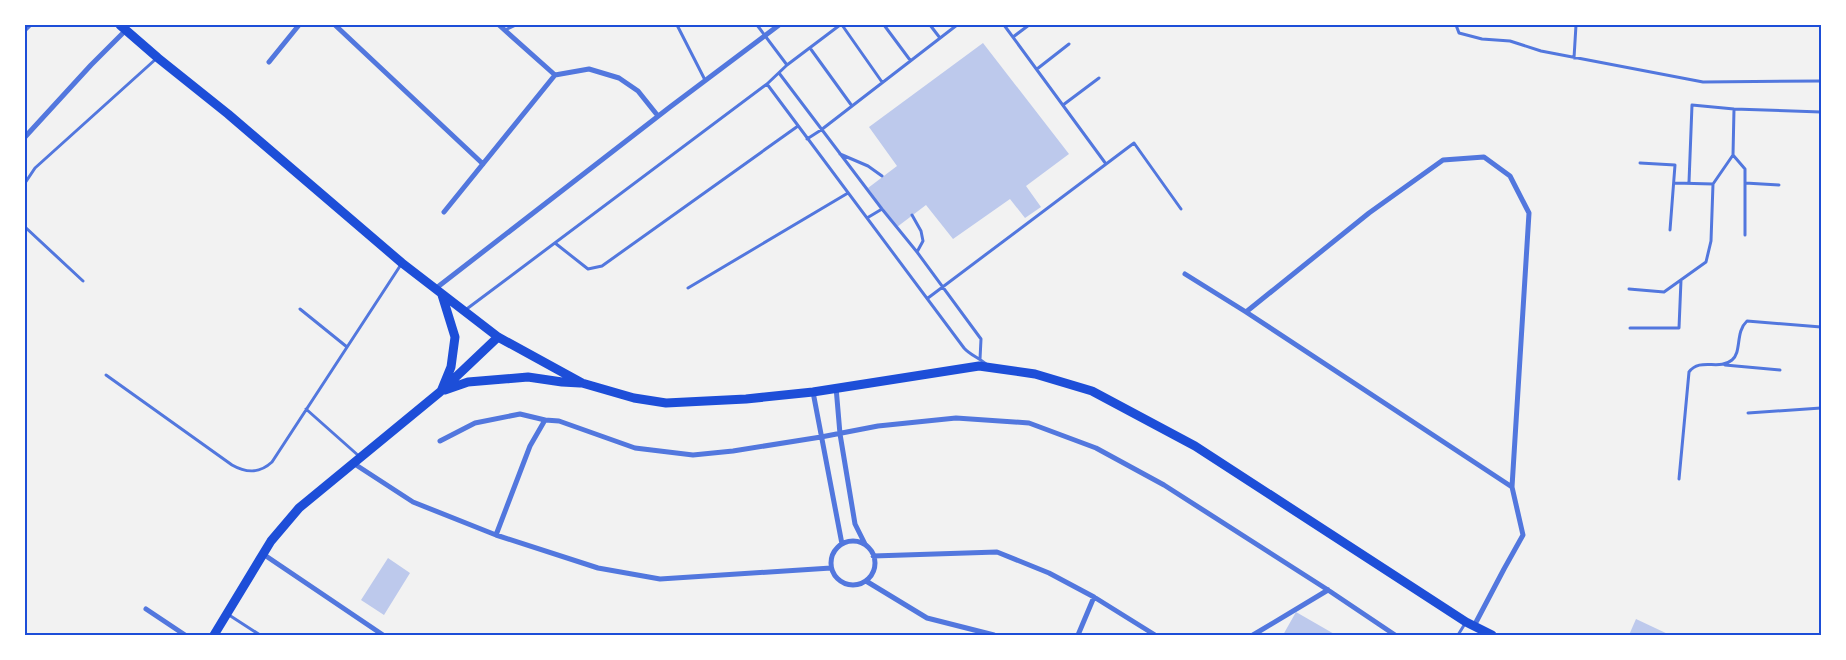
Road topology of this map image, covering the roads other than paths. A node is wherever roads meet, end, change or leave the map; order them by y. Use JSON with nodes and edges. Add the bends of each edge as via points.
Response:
{"nodes":[{"id":1,"x":31,"y":25,"type":"edge"},
{"id":2,"x":299,"y":25,"type":"edge"},
{"id":3,"x":334,"y":25,"type":"edge"},
{"id":4,"x":499,"y":25,"type":"edge"},
{"id":5,"x":516,"y":25,"type":"edge"},
{"id":6,"x":676,"y":25,"type":"edge"},
{"id":7,"x":757,"y":25,"type":"edge"},
{"id":8,"x":780,"y":25,"type":"edge"},
{"id":9,"x":841,"y":25,"type":"edge"},
{"id":10,"x":884,"y":25,"type":"edge"},
{"id":11,"x":930,"y":25,"type":"edge"},
{"id":12,"x":957,"y":25,"type":"edge"},
{"id":13,"x":1004,"y":25,"type":"edge"},
{"id":14,"x":1029,"y":25,"type":"edge"},
{"id":15,"x":1456,"y":25,"type":"edge"},
{"id":16,"x":1576,"y":25,"type":"edge"},
{"id":17,"x":123,"y":28,"type":"edge"},
{"id":18,"x":504,"y":30,"type":"junction"},
{"id":19,"x":25,"y":31,"type":"edge"},
{"id":20,"x":764,"y":36,"type":"junction"},
{"id":21,"x":1013,"y":37,"type":"junction"},
{"id":22,"x":940,"y":38,"type":"junction"},
{"id":23,"x":1069,"y":44,"type":"dead end"},
{"id":24,"x":810,"y":48,"type":"junction"},
{"id":25,"x":158,"y":58,"type":"junction"},
{"id":26,"x":1574,"y":58,"type":"junction"},
{"id":27,"x":910,"y":60,"type":"junction"},
{"id":28,"x":269,"y":62,"type":"dead end"},
{"id":29,"x":787,"y":65,"type":"junction"},
{"id":30,"x":1037,"y":69,"type":"junction"},
{"id":31,"x":779,"y":73,"type":"junction"},
{"id":32,"x":555,"y":75,"type":"junction"},
{"id":33,"x":1099,"y":78,"type":"dead end"},
{"id":34,"x":706,"y":80,"type":"junction"},
{"id":35,"x":1821,"y":81,"type":"edge"},
{"id":36,"x":882,"y":82,"type":"junction"},
{"id":37,"x":767,"y":84,"type":"junction"},
{"id":38,"x":1063,"y":105,"type":"junction"},
{"id":39,"x":852,"y":106,"type":"junction"},
{"id":40,"x":1734,"y":109,"type":"junction"},
{"id":41,"x":1821,"y":112,"type":"edge"},
{"id":42,"x":658,"y":116,"type":"junction"},
{"id":43,"x":798,"y":126,"type":"junction"},
{"id":44,"x":821,"y":130,"type":"junction"},
{"id":45,"x":25,"y":137,"type":"edge"},
{"id":46,"x":807,"y":139,"type":"junction"},
{"id":47,"x":839,"y":154,"type":"junction"},
{"id":48,"x":1733,"y":154,"type":"junction"},
{"id":49,"x":1640,"y":163,"type":"dead end"},
{"id":50,"x":483,"y":164,"type":"junction"},
{"id":51,"x":1106,"y":164,"type":"junction"},
{"id":52,"x":882,"y":176,"type":"dead end"},
{"id":53,"x":1689,"y":182,"type":"junction"},
{"id":54,"x":25,"y":183,"type":"edge"},
{"id":55,"x":1675,"y":183,"type":"junction"},
{"id":56,"x":1745,"y":183,"type":"junction"},
{"id":57,"x":1713,"y":184,"type":"junction"},
{"id":58,"x":1779,"y":185,"type":"dead end"},
{"id":59,"x":848,"y":193,"type":"junction"},
{"id":60,"x":1181,"y":208,"type":"dead end"},
{"id":61,"x":882,"y":209,"type":"junction"},
{"id":62,"x":444,"y":212,"type":"dead end"},
{"id":63,"x":912,"y":215,"type":"dead end"},
{"id":64,"x":867,"y":218,"type":"junction"},
{"id":65,"x":25,"y":227,"type":"edge"},
{"id":66,"x":1670,"y":230,"type":"dead end"},
{"id":67,"x":1745,"y":235,"type":"dead end"},
{"id":68,"x":555,"y":243,"type":"junction"},
{"id":69,"x":917,"y":252,"type":"junction"},
{"id":70,"x":402,"y":264,"type":"junction"},
{"id":71,"x":1185,"y":274,"type":"dead end"},
{"id":72,"x":83,"y":280,"type":"dead end"},
{"id":73,"x":1680,"y":280,"type":"junction"},
{"id":74,"x":688,"y":288,"type":"dead end"},
{"id":75,"x":943,"y":288,"type":"junction"},
{"id":76,"x":1629,"y":289,"type":"dead end"},
{"id":77,"x":439,"y":292,"type":"junction"},
{"id":78,"x":928,"y":298,"type":"junction"},
{"id":79,"x":300,"y":309,"type":"dead end"},
{"id":80,"x":464,"y":311,"type":"junction"},
{"id":81,"x":1246,"y":312,"type":"junction"},
{"id":82,"x":1821,"y":327,"type":"edge"},
{"id":83,"x":1630,"y":328,"type":"dead end"},
{"id":84,"x":498,"y":337,"type":"junction"},
{"id":85,"x":347,"y":347,"type":"junction"},
{"id":86,"x":980,"y":359,"type":"junction"},
{"id":87,"x":1724,"y":365,"type":"junction"},
{"id":88,"x":990,"y":368,"type":"junction"},
{"id":89,"x":1780,"y":370,"type":"dead end"},
{"id":90,"x":106,"y":375,"type":"dead end"},
{"id":91,"x":582,"y":383,"type":"junction"},
{"id":92,"x":836,"y":387,"type":"junction"},
{"id":93,"x":440,"y":392,"type":"junction"},
{"id":94,"x":812,"y":392,"type":"junction"},
{"id":95,"x":1821,"y":408,"type":"edge"},
{"id":96,"x":306,"y":409,"type":"junction"},
{"id":97,"x":1748,"y":413,"type":"dead end"},
{"id":98,"x":545,"y":420,"type":"junction"},
{"id":99,"x":840,"y":434,"type":"junction"},
{"id":100,"x":821,"y":437,"type":"junction"},
{"id":101,"x":440,"y":441,"type":"dead end"},
{"id":102,"x":360,"y":457,"type":"junction"},
{"id":103,"x":352,"y":463,"type":"junction"},
{"id":104,"x":1679,"y":479,"type":"dead end"},
{"id":105,"x":1512,"y":488,"type":"junction"},
{"id":106,"x":496,"y":535,"type":"junction"},
{"id":107,"x":842,"y":544,"type":"junction"},
{"id":108,"x":864,"y":544,"type":"junction"},
{"id":109,"x":263,"y":554,"type":"junction"},
{"id":110,"x":873,"y":556,"type":"junction"},
{"id":111,"x":831,"y":568,"type":"junction"},
{"id":112,"x":866,"y":581,"type":"junction"},
{"id":113,"x":1328,"y":590,"type":"junction"},
{"id":114,"x":1094,"y":597,"type":"junction"},
{"id":115,"x":146,"y":609,"type":"dead end"},
{"id":116,"x":226,"y":613,"type":"junction"},
{"id":117,"x":1466,"y":622,"type":"junction"},
{"id":118,"x":1474,"y":626,"type":"junction"},
{"id":119,"x":257,"y":634,"type":"edge"},
{"id":120,"x":185,"y":635,"type":"edge"},
{"id":121,"x":214,"y":635,"type":"edge"},
{"id":122,"x":383,"y":635,"type":"edge"},
{"id":123,"x":994,"y":635,"type":"edge"},
{"id":124,"x":1078,"y":635,"type":"edge"},
{"id":125,"x":1155,"y":635,"type":"edge"},
{"id":126,"x":1253,"y":635,"type":"edge"},
{"id":127,"x":1395,"y":635,"type":"edge"},
{"id":128,"x":1458,"y":635,"type":"edge"},
{"id":129,"x":1492,"y":635,"type":"edge"}],
"edges":[{"from":1,"to":19,"type":"lane"},
{"from":2,"to":28,"type":"street"},
{"from":3,"to":50,"type":"street"},
{"from":4,"to":18,"type":"street"},
{"from":5,"to":18,"type":"lane"},
{"from":6,"to":34,"type":"lane"},
{"from":7,"to":20,"type":"lane"},
{"from":8,"to":20,"type":"street"},
{"from":9,"to":24,"type":"lane"},
{"from":9,"to":36,"type":"lane"},
{"from":10,"to":27,"type":"lane"},
{"from":11,"to":22,"type":"lane"},
{"from":12,"to":22,"type":"lane"},
{"from":13,"to":21,"type":"lane"},
{"from":14,"to":21,"type":"lane"},
{"from":15,"to":26,"type":"lane","via":[[1459,33],[1510,41],[1541,52]]},
{"from":16,"to":26,"type":"lane"},
{"from":17,"to":25,"type":"main road"},
{"from":17,"to":45,"type":"street"},
{"from":18,"to":32,"type":"street"},
{"from":20,"to":29,"type":"lane"},
{"from":20,"to":34,"type":"street"},
{"from":21,"to":30,"type":"lane"},
{"from":22,"to":27,"type":"lane"},
{"from":23,"to":30,"type":"lane"},
{"from":24,"to":29,"type":"lane"},
{"from":24,"to":39,"type":"lane"},
{"from":25,"to":54,"type":"lane","via":[[35,168]]},
{"from":25,"to":70,"type":"main road"},
{"from":26,"to":35,"type":"lane","via":[[1703,82]]},
{"from":27,"to":36,"type":"lane"},
{"from":29,"to":31,"type":"lane"},
{"from":30,"to":38,"type":"lane"},
{"from":31,"to":37,"type":"lane"},
{"from":31,"to":44,"type":"lane"},
{"from":32,"to":42,"type":"street","via":[[590,70],[619,78],[638,91]]},
{"from":32,"to":50,"type":"street"},
{"from":33,"to":38,"type":"lane"},
{"from":34,"to":42,"type":"street"},
{"from":36,"to":39,"type":"lane"},
{"from":37,"to":43,"type":"lane"},
{"from":37,"to":68,"type":"lane"},
{"from":38,"to":51,"type":"lane"},
{"from":39,"to":44,"type":"lane"},
{"from":40,"to":41,"type":"lane"},
{"from":40,"to":48,"type":"lane"},
{"from":40,"to":53,"type":"lane","via":[[1692,106]]},
{"from":42,"to":77,"type":"street"},
{"from":43,"to":46,"type":"lane"},
{"from":43,"to":68,"type":"lane","via":[[602,266],[588,269]]},
{"from":44,"to":46,"type":"lane"},
{"from":44,"to":47,"type":"lane"},
{"from":46,"to":59,"type":"lane"},
{"from":47,"to":52,"type":"lane","via":[[868,166]]},
{"from":47,"to":61,"type":"lane"},
{"from":48,"to":56,"type":"lane","via":[[1745,169]]},
{"from":48,"to":57,"type":"lane"},
{"from":49,"to":55,"type":"lane","via":[[1676,165]]},
{"from":50,"to":62,"type":"street"},
{"from":51,"to":60,"type":"lane","via":[[1134,143]]},
{"from":51,"to":75,"type":"lane"},
{"from":53,"to":55,"type":"lane"},
{"from":53,"to":57,"type":"lane"},
{"from":55,"to":66,"type":"lane"},
{"from":56,"to":58,"type":"lane"},
{"from":56,"to":67,"type":"lane"},
{"from":57,"to":73,"type":"lane","via":[[1711,241],[1706,262]]},
{"from":59,"to":64,"type":"lane"},
{"from":59,"to":74,"type":"lane"},
{"from":61,"to":64,"type":"lane"},
{"from":61,"to":69,"type":"lane"},
{"from":63,"to":69,"type":"lane","via":[[923,241]]},
{"from":64,"to":78,"type":"lane"},
{"from":65,"to":72,"type":"lane"},
{"from":68,"to":80,"type":"lane"},
{"from":69,"to":75,"type":"lane"},
{"from":70,"to":77,"type":"main road"},
{"from":70,"to":85,"type":"lane"},
{"from":71,"to":81,"type":"street"},
{"from":73,"to":76,"type":"lane","via":[[1664,292]]},
{"from":73,"to":83,"type":"lane","via":[[1679,328]]},
{"from":75,"to":78,"type":"lane"},
{"from":75,"to":86,"type":"lane","via":[[981,339]]},
{"from":77,"to":80,"type":"main road"},
{"from":77,"to":93,"type":"main road","via":[[455,337],[451,366]]},
{"from":78,"to":86,"type":"lane","via":[[969,355]]},
{"from":79,"to":85,"type":"lane"},
{"from":80,"to":84,"type":"main road"},
{"from":81,"to":105,"type":"street"},
{"from":81,"to":105,"type":"street","via":[[1369,212],[1443,160],[1484,157],[1510,176],[1529,212]]},
{"from":82,"to":87,"type":"lane","via":[[1747,321],[1740,329],[1735,357]]},
{"from":84,"to":91,"type":"main road"},
{"from":84,"to":93,"type":"main road"},
{"from":85,"to":96,"type":"lane"},
{"from":86,"to":88,"type":"lane"},
{"from":87,"to":89,"type":"lane"},
{"from":87,"to":104,"type":"lane","via":[[1697,364],[1689,372]]},
{"from":88,"to":92,"type":"main road","via":[[979,366]]},
{"from":88,"to":117,"type":"main road","via":[[1035,374],[1092,391],[1186,441]]},
{"from":90,"to":96,"type":"lane","via":[[232,465],[248,471],[266,468],[272,462]]},
{"from":91,"to":93,"type":"main road","via":[[528,377],[468,382]]},
{"from":91,"to":94,"type":"main road","via":[[634,398],[666,403]]},
{"from":92,"to":94,"type":"main road"},
{"from":92,"to":99,"type":"street"},
{"from":93,"to":102,"type":"main road"},
{"from":94,"to":100,"type":"street"},
{"from":95,"to":97,"type":"lane"},
{"from":96,"to":102,"type":"lane"},
{"from":98,"to":100,"type":"street","via":[[559,421],[635,448],[693,455]]},
{"from":98,"to":101,"type":"street","via":[[520,414],[484,421]]},
{"from":98,"to":106,"type":"street","via":[[530,446]]},
{"from":99,"to":100,"type":"street"},
{"from":99,"to":108,"type":"street","via":[[855,524]]},
{"from":99,"to":113,"type":"street","via":[[878,426],[956,418],[1029,423],[1096,448],[1164,485]]},
{"from":100,"to":107,"type":"street"},
{"from":102,"to":103,"type":"main road"},
{"from":103,"to":106,"type":"street","via":[[413,502]]},
{"from":103,"to":109,"type":"main road","via":[[299,508]]},
{"from":105,"to":118,"type":"street","via":[[1523,536]]},
{"from":106,"to":111,"type":"street","via":[[598,568],[660,579]]},
{"from":107,"to":108,"type":"street","via":[[857,541]]},
{"from":107,"to":111,"type":"street","via":[[833,554]]},
{"from":108,"to":110,"type":"street"},
{"from":109,"to":116,"type":"main road"},
{"from":109,"to":122,"type":"street"},
{"from":110,"to":112,"type":"street","via":[[876,564]]},
{"from":110,"to":114,"type":"street","via":[[997,552],[1049,573]]},
{"from":111,"to":112,"type":"street","via":[[844,584]]},
{"from":112,"to":123,"type":"street","via":[[926,618]]},
{"from":113,"to":126,"type":"street"},
{"from":113,"to":127,"type":"street"},
{"from":114,"to":124,"type":"street"},
{"from":114,"to":125,"type":"street"},
{"from":115,"to":120,"type":"street"},
{"from":116,"to":119,"type":"lane"},
{"from":116,"to":121,"type":"main road"},
{"from":117,"to":118,"type":"main road"},
{"from":117,"to":128,"type":"lane"},
{"from":118,"to":129,"type":"main road"}]}
